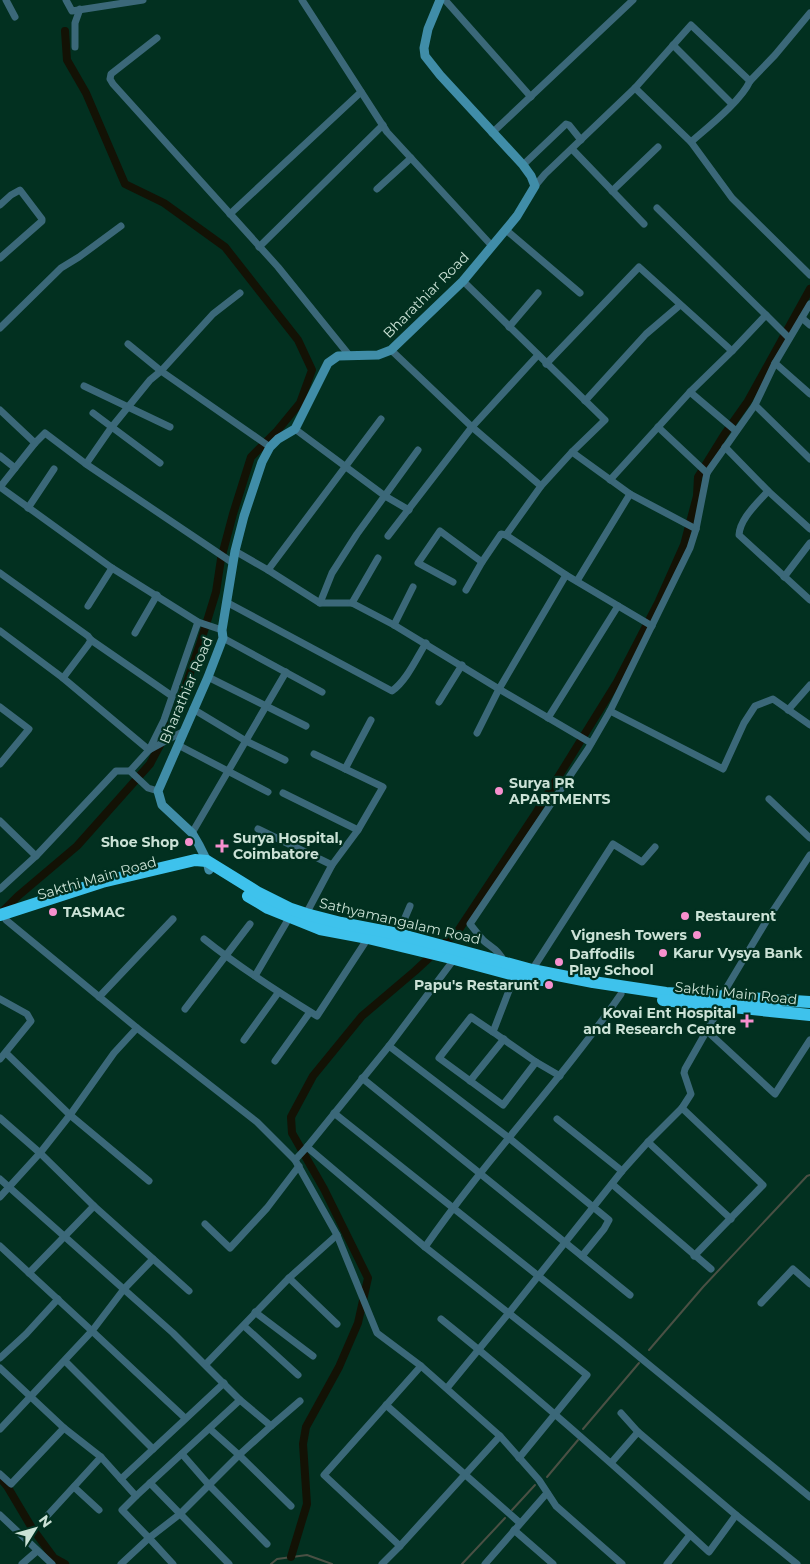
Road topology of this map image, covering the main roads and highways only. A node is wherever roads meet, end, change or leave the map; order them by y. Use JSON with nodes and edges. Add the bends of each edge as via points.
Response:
{"nodes":[{"id":1,"x":440,"y":0,"type":"edge"},
{"id":2,"x":208,"y":865,"type":"junction"},
{"id":3,"x":2,"y":919,"type":"edge"},
{"id":4,"x":421,"y":945,"type":"junction"},
{"id":5,"x":455,"y":955,"type":"junction"},
{"id":6,"x":720,"y":1002,"type":"junction"},
{"id":7,"x":810,"y":1002,"type":"edge"},
{"id":8,"x":810,"y":1015,"type":"edge"}],
"edges":[{"from":1,"to":2,"type":"main road","name":"Bharathiar Road","via":[[428,29],[425,56],[523,165],[535,186],[517,216],[463,281],[391,350],[378,355],[338,356],[328,363],[295,429],[278,439],[262,462],[235,551],[222,633],[208,677],[158,791],[162,805],[192,834]]},
{"from":2,"to":3,"type":"highway","name":"Sakthi Main Road","via":[[110,887]]},
{"from":2,"to":3,"type":"highway","via":[[188,861],[102,882],[18,909]]},
{"from":2,"to":4,"type":"highway","name":"Sathyamangalam Road","via":[[291,909],[398,934]]},
{"from":2,"to":4,"type":"highway","name":"Sakthi Main Road","via":[[268,908],[288,918],[320,929]]},
{"from":4,"to":5,"type":"highway","name":"Sakthi Main Road"},
{"from":5,"to":6,"type":"highway","name":"Sathyamangalam Road"},
{"from":5,"to":6,"type":"highway","name":"Sakthi Main Road","via":[[515,975],[621,994],[684,1004]]},
{"from":6,"to":7,"type":"highway","name":"Sathyamangalam Road"},
{"from":6,"to":8,"type":"highway","name":"Sakthi Main Road"}]}
